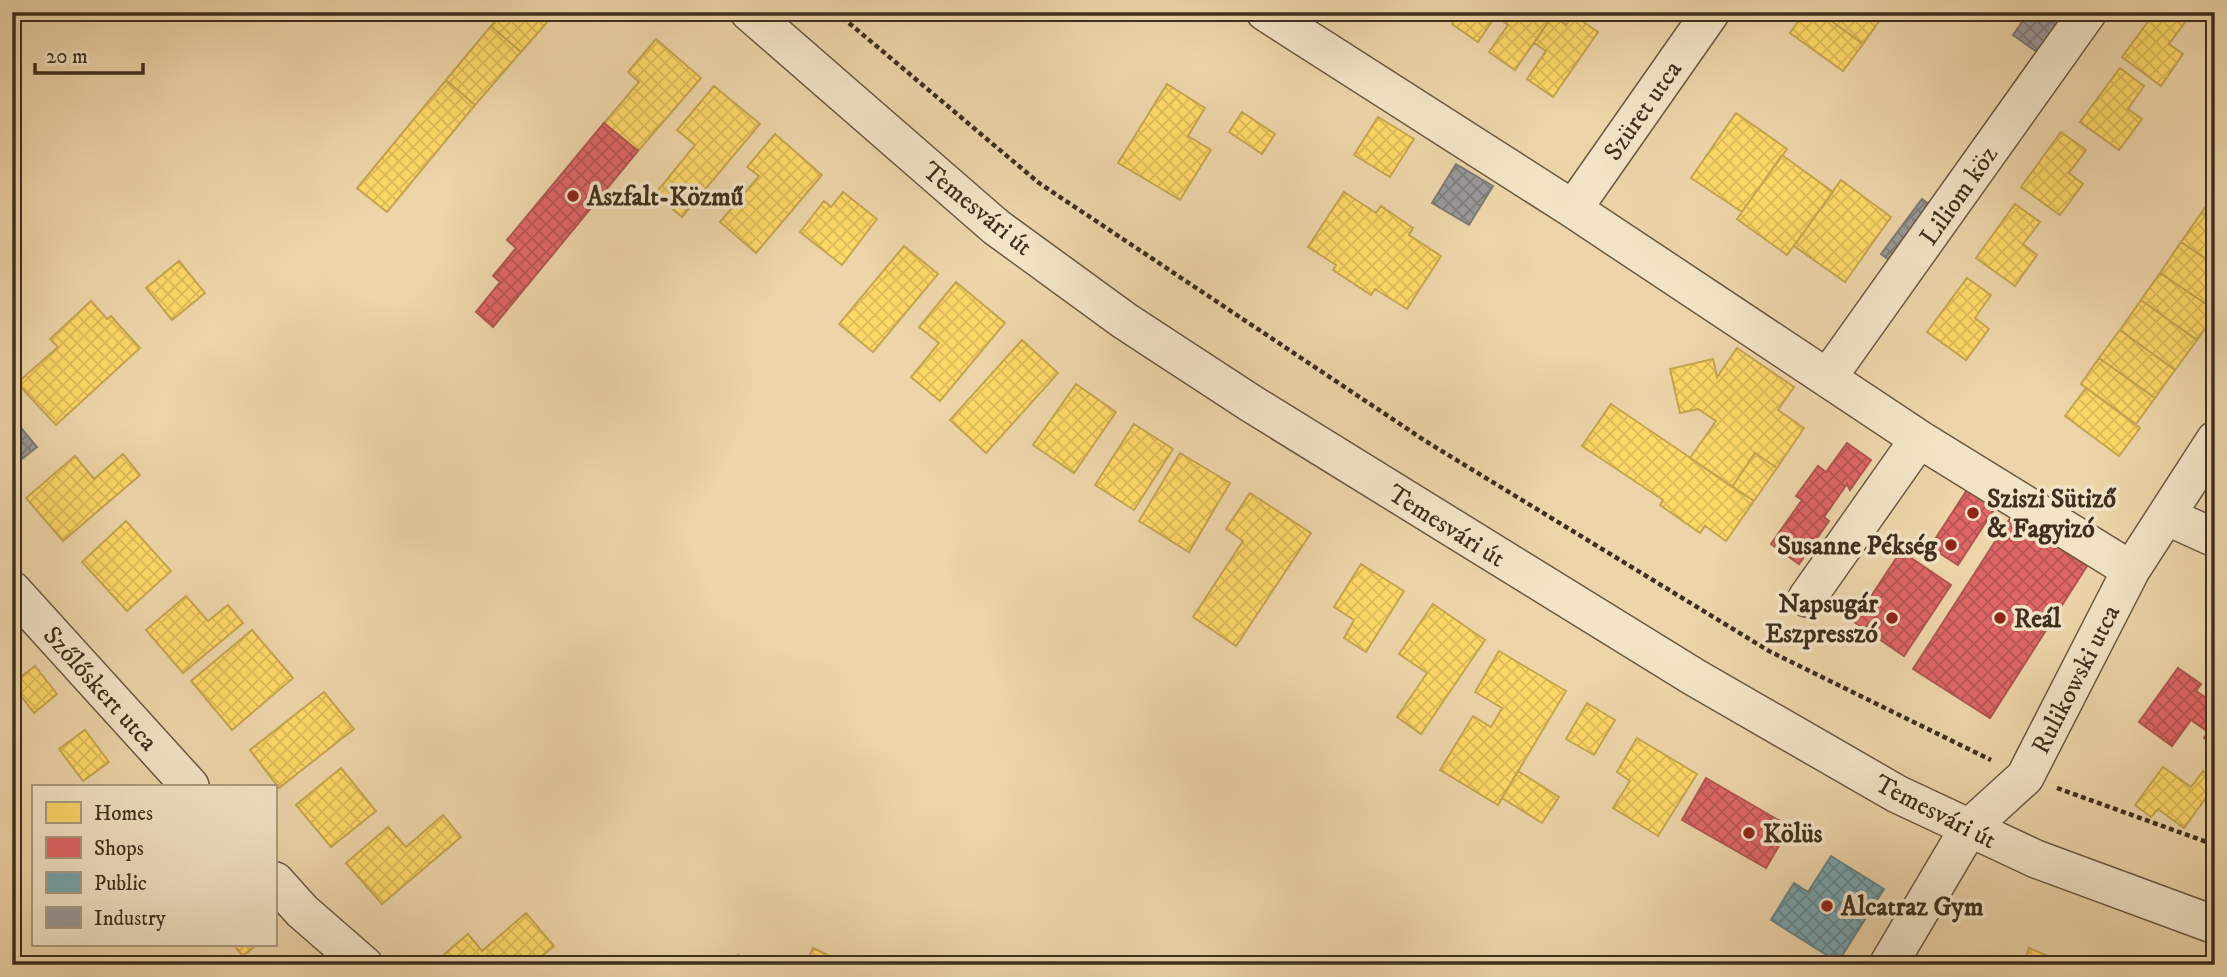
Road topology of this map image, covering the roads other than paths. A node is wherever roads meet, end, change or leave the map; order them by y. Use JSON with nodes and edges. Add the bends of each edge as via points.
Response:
{"nodes":[{"id":1,"x":749,"y":12,"type":"edge"},
{"id":2,"x":1265,"y":12,"type":"edge"},
{"id":3,"x":1711,"y":12,"type":"edge"},
{"id":4,"x":2088,"y":12,"type":"edge"},
{"id":5,"x":1573,"y":209,"type":"junction"},
{"id":6,"x":1828,"y":377,"type":"junction"},
{"id":7,"x":1919,"y":439,"type":"junction"},
{"id":8,"x":2215,"y":440,"type":"edge"},
{"id":9,"x":2166,"y":516,"type":"junction"},
{"id":10,"x":2215,"y":538,"type":"edge"},
{"id":11,"x":2131,"y":570,"type":"junction"},
{"id":12,"x":12,"y":590,"type":"edge"},
{"id":13,"x":1807,"y":598,"type":"dead end"},
{"id":14,"x":189,"y":785,"type":"edge"},
{"id":15,"x":1969,"y":828,"type":"junction"},
{"id":16,"x":276,"y":882,"type":"edge"},
{"id":17,"x":2215,"y":925,"type":"edge"},
{"id":18,"x":363,"y":965,"type":"edge"},
{"id":19,"x":1888,"y":965,"type":"edge"}],
"edges":[{"from":1,"to":15,"type":"street","name":"Temesvári út","via":[[996,227],[1125,321],[1695,677],[1897,794]]},
{"from":2,"to":5,"type":"street"},
{"from":3,"to":5,"type":"street","name":"Szüret utca"},
{"from":4,"to":6,"type":"street","name":"Liliom köz"},
{"from":5,"to":6,"type":"street"},
{"from":6,"to":7,"type":"street"},
{"from":7,"to":11,"type":"street"},
{"from":7,"to":13,"type":"street"},
{"from":8,"to":9,"type":"street","name":"Rulikowski utca"},
{"from":9,"to":10,"type":"street"},
{"from":9,"to":11,"type":"street","name":"Rulikowski utca"},
{"from":11,"to":15,"type":"street","name":"Rulikowski utca","via":[[2025,777]]},
{"from":12,"to":14,"type":"street","name":"Szőlőskert utca"},
{"from":15,"to":17,"type":"street","name":"Temesvári út","via":[[2036,859]]},
{"from":15,"to":19,"type":"street","name":"Rulikowski utca"},
{"from":16,"to":18,"type":"street"}]}
